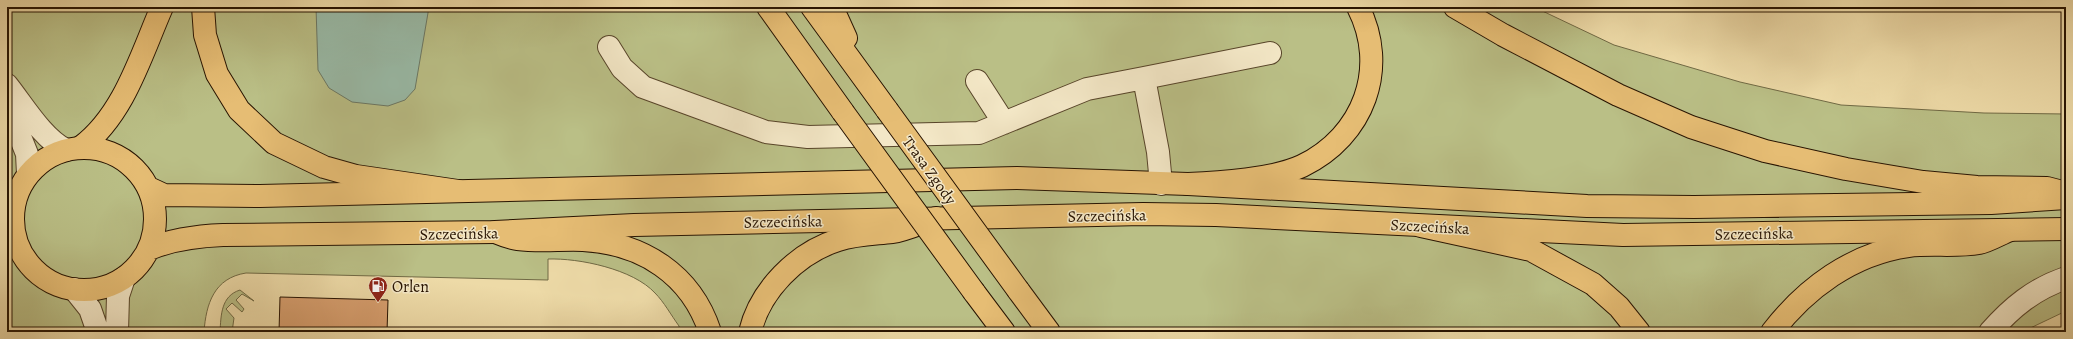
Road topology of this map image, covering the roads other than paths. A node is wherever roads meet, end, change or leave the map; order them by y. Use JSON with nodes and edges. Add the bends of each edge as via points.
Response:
{"nodes":[{"id":1,"x":162,"y":7,"type":"edge"},
{"id":2,"x":203,"y":7,"type":"edge"},
{"id":3,"x":768,"y":7,"type":"edge"},
{"id":4,"x":812,"y":7,"type":"edge"},
{"id":5,"x":832,"y":7,"type":"edge"},
{"id":6,"x":1358,"y":7,"type":"edge"},
{"id":7,"x":1455,"y":7,"type":"edge"},
{"id":8,"x":609,"y":47,"type":"dead end"},
{"id":9,"x":1270,"y":53,"type":"dead end"},
{"id":10,"x":1144,"y":78,"type":"junction"},
{"id":11,"x":977,"y":81,"type":"dead end"},
{"id":12,"x":867,"y":83,"type":"junction"},
{"id":13,"x":7,"y":85,"type":"edge"},
{"id":14,"x":7,"y":104,"type":"edge"},
{"id":15,"x":1004,"y":123,"type":"junction"},
{"id":16,"x":73,"y":148,"type":"junction"},
{"id":17,"x":1161,"y":184,"type":"junction"},
{"id":18,"x":1188,"y":184,"type":"junction"},
{"id":19,"x":18,"y":185,"type":"edge"},
{"id":20,"x":149,"y":188,"type":"junction"},
{"id":21,"x":458,"y":191,"type":"junction"},
{"id":22,"x":2066,"y":193,"type":"edge"},
{"id":23,"x":2066,"y":198,"type":"edge"},
{"id":24,"x":936,"y":218,"type":"junction"},
{"id":25,"x":1421,"y":226,"type":"junction"},
{"id":26,"x":2066,"y":229,"type":"edge"},
{"id":27,"x":2010,"y":230,"type":"junction"},
{"id":28,"x":495,"y":232,"type":"junction"},
{"id":29,"x":14,"y":246,"type":"edge"},
{"id":30,"x":149,"y":249,"type":"junction"},
{"id":31,"x":124,"y":278,"type":"junction"},
{"id":32,"x":2066,"y":278,"type":"edge"},
{"id":33,"x":74,"y":289,"type":"junction"},
{"id":34,"x":98,"y":332,"type":"edge"},
{"id":35,"x":117,"y":332,"type":"edge"},
{"id":36,"x":710,"y":332,"type":"edge"},
{"id":37,"x":750,"y":332,"type":"edge"},
{"id":38,"x":1004,"y":332,"type":"edge"},
{"id":39,"x":1049,"y":332,"type":"edge"},
{"id":40,"x":1639,"y":332,"type":"edge"},
{"id":41,"x":1772,"y":332,"type":"edge"},
{"id":42,"x":1990,"y":332,"type":"edge"}],
"edges":[{"from":1,"to":16,"type":"main road","via":[[119,104],[96,136]]},
{"from":2,"to":21,"type":"main road","via":[[205,35],[217,74],[240,110],[274,143],[324,167],[356,176]]},
{"from":3,"to":38,"type":"main road","bridge":true},
{"from":4,"to":12,"type":"main road","name":"Trasa Zgody"},
{"from":5,"to":12,"type":"main road"},
{"from":6,"to":18,"type":"main road","via":[[1366,22],[1372,50],[1369,90],[1350,127],[1332,146],[1302,166],[1243,180]]},
{"from":7,"to":22,"type":"main road","via":[[1502,35],[1618,96],[1691,128],[1766,151],[1846,169],[1923,182],[1970,187],[2047,188]]},
{"from":8,"to":15,"type":"street","via":[[622,68],[644,87],[766,132],[808,138],[979,133]]},
{"from":9,"to":10,"type":"street"},
{"from":10,"to":15,"type":"street","via":[[1086,89]]},
{"from":10,"to":17,"type":"street","via":[[1158,152]]},
{"from":11,"to":15,"type":"street"},
{"from":12,"to":39,"type":"main road","name":"Trasa Zgody","bridge":true},
{"from":13,"to":16,"type":"street","via":[[57,146]]},
{"from":14,"to":19,"type":"street","via":[[27,154]]},
{"from":16,"to":19,"type":"main road","via":[[45,159]]},
{"from":16,"to":20,"type":"main road","via":[[98,148],[128,162]]},
{"from":17,"to":18,"type":"main road","name":"Szczecińska"},
{"from":17,"to":21,"type":"main road","name":"Szczecińska","via":[[1017,178]]},
{"from":18,"to":23,"type":"main road","name":"Szczecińska","via":[[1527,204],[1625,207],[1991,203]]},
{"from":19,"to":29,"type":"main road","via":[[13,208]]},
{"from":20,"to":21,"type":"main road","name":"Szczecińska","via":[[164,195],[197,196]]},
{"from":20,"to":30,"type":"main road","via":[[156,212]]},
{"from":24,"to":25,"type":"main road","name":"Szczecińska","via":[[1143,214]]},
{"from":24,"to":28,"type":"main road","name":"Szczecińska","via":[[634,225]]},
{"from":24,"to":37,"type":"main road","via":[[893,232],[838,240],[809,254],[777,281],[763,300]]},
{"from":25,"to":27,"type":"main road","name":"Szczecińska","via":[[1623,235]]},
{"from":25,"to":40,"type":"main road","via":[[1531,250],[1593,284],[1619,307]]},
{"from":26,"to":27,"type":"main road","name":"Szczecińska"},
{"from":27,"to":41,"type":"main road","via":[[1979,243],[1909,246],[1864,258],[1845,267],[1811,290]]},
{"from":28,"to":30,"type":"main road","name":"Szczecińska","via":[[209,236],[165,242]]},
{"from":28,"to":36,"type":"main road","via":[[518,239],[606,242],[626,246],[662,265],[685,287],[699,306]]},
{"from":29,"to":33,"type":"main road","via":[[42,276],[57,285]]},
{"from":30,"to":31,"type":"main road","via":[[134,270]]},
{"from":31,"to":33,"type":"main road","via":[[100,288]]},
{"from":31,"to":35,"type":"street","via":[[118,296]]},
{"from":32,"to":42,"type":"street","via":[[2036,291],[2023,300]]},
{"from":33,"to":34,"type":"street","via":[[90,309]]}]}
